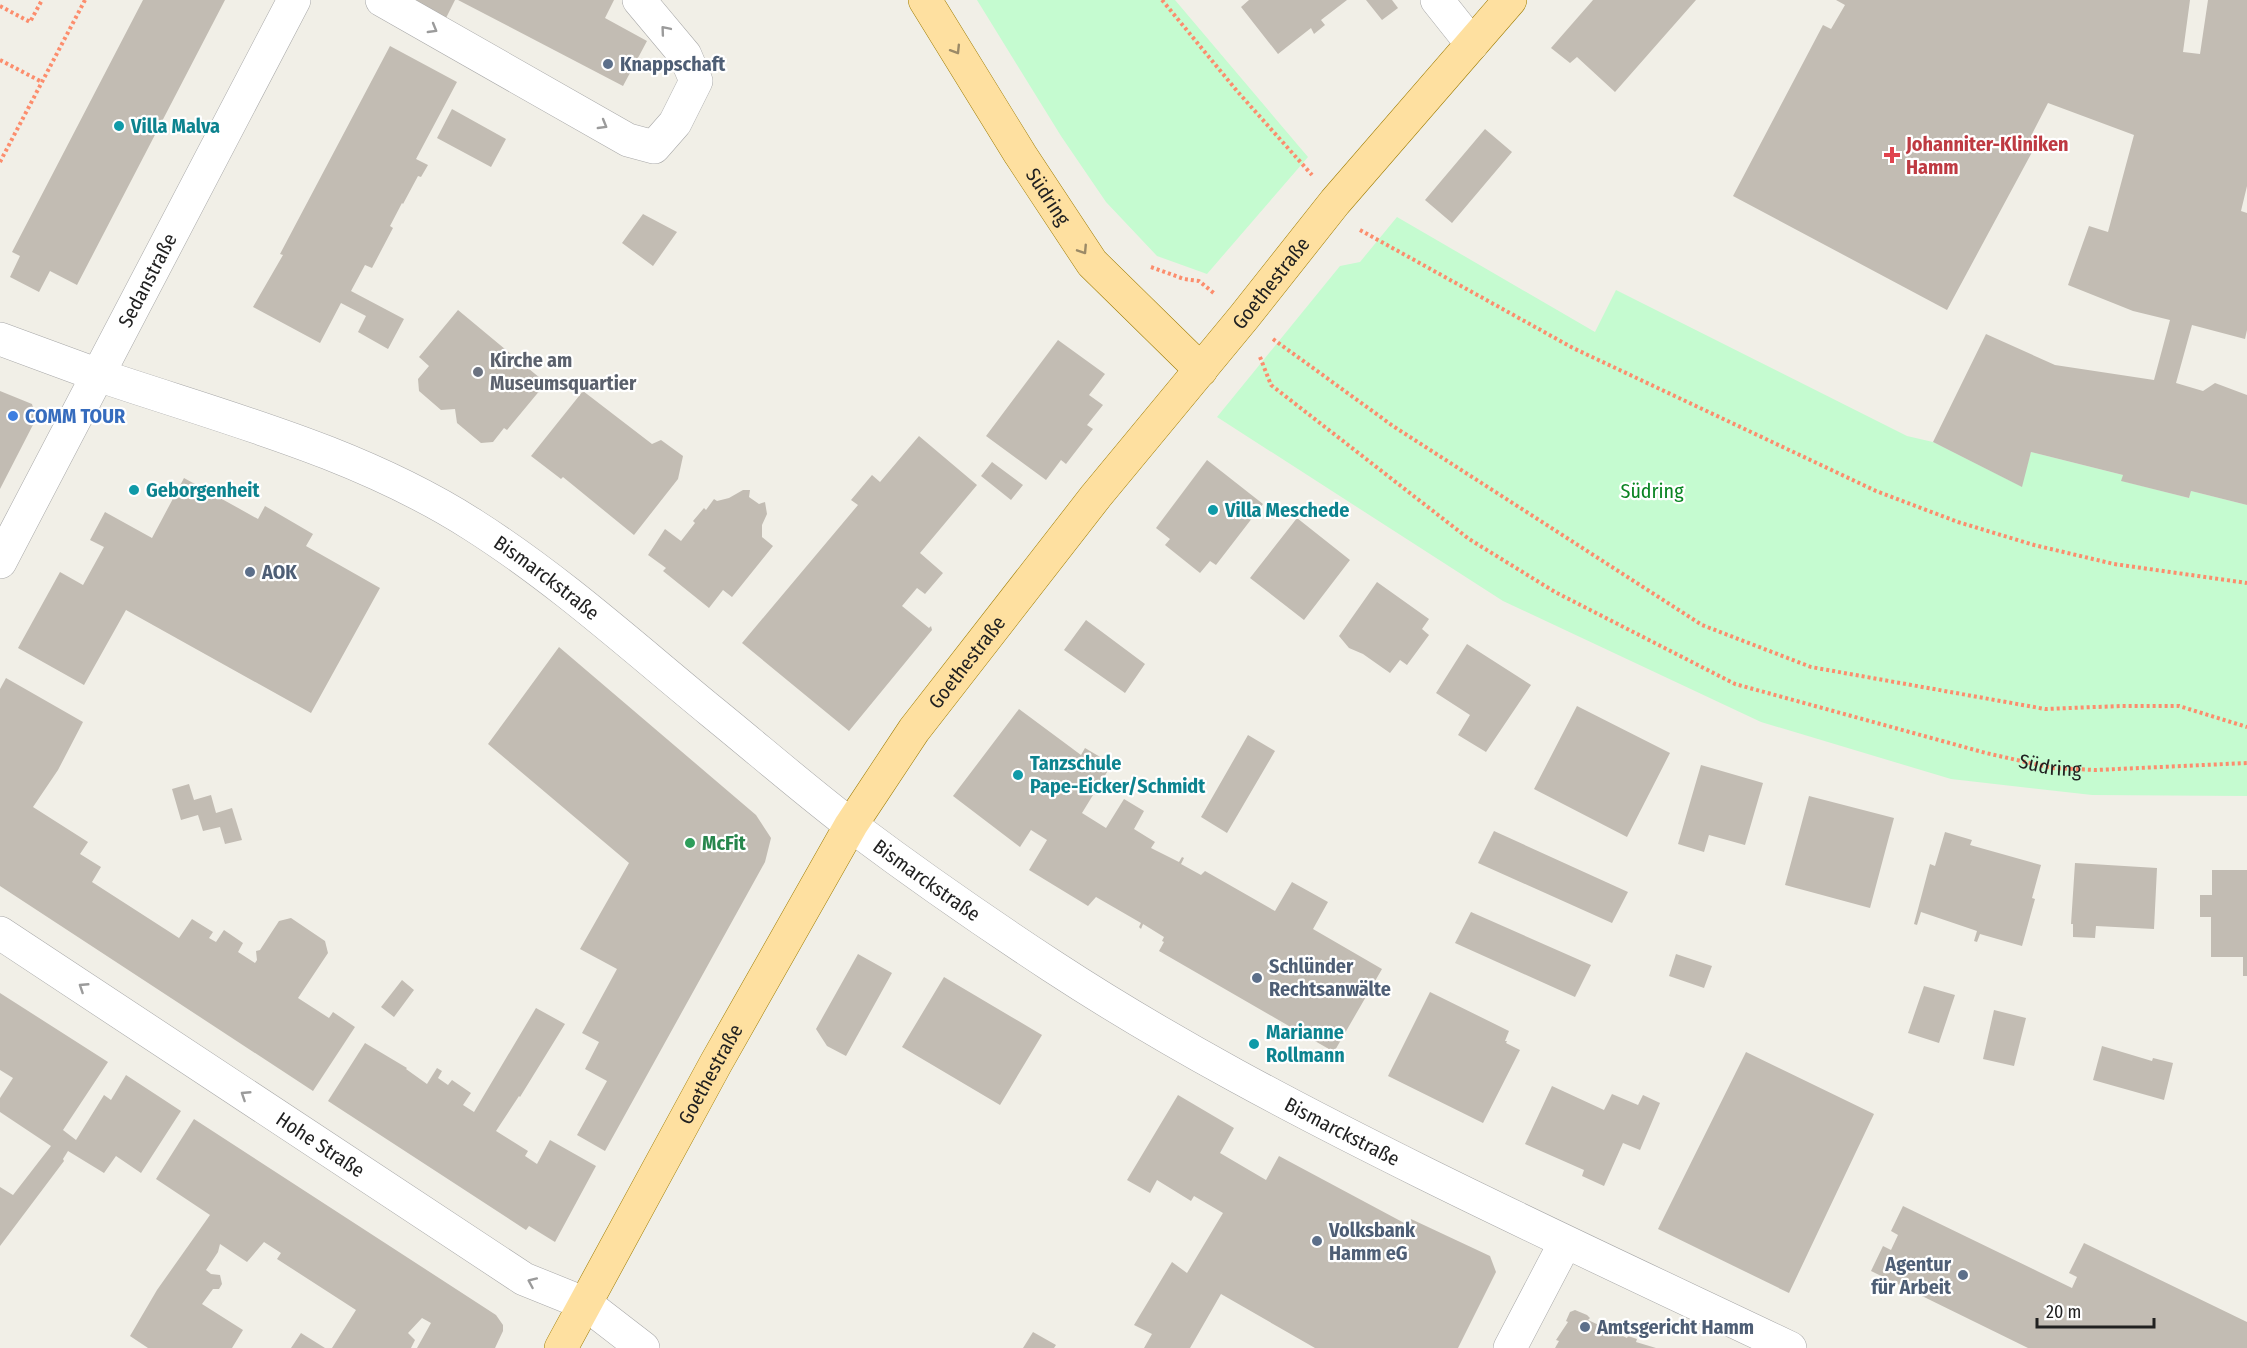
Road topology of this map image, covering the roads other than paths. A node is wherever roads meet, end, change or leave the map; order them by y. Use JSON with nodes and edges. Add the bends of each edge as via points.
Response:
{"nodes":[{"id":1,"x":294,"y":0,"type":"edge"},
{"id":2,"x":382,"y":0,"type":"edge"},
{"id":3,"x":639,"y":0,"type":"edge"},
{"id":4,"x":925,"y":0,"type":"edge"},
{"id":5,"x":1437,"y":0,"type":"edge"},
{"id":6,"x":1510,"y":0,"type":"edge"},
{"id":7,"x":1472,"y":44,"type":"junction"},
{"id":8,"x":0,"y":339,"type":"edge"},
{"id":9,"x":1201,"y":370,"type":"junction"},
{"id":10,"x":98,"y":375,"type":"junction"},
{"id":11,"x":0,"y":562,"type":"edge"},
{"id":12,"x":851,"y":825,"type":"junction"},
{"id":13,"x":0,"y":933,"type":"edge"},
{"id":14,"x":1565,"y":1243,"type":"junction"},
{"id":15,"x":585,"y":1304,"type":"junction"},
{"id":16,"x":561,"y":1348,"type":"edge"},
{"id":17,"x":643,"y":1348,"type":"edge"},
{"id":18,"x":1510,"y":1348,"type":"edge"},
{"id":19,"x":1790,"y":1348,"type":"edge"}],
"edges":[{"from":1,"to":10,"type":"street","name":"Sedanstraße"},
{"from":2,"to":3,"type":"street","one_way":true,"via":[[628,140],[654,147],[675,123],[696,81],[685,55]]},
{"from":4,"to":9,"type":"main road","name":"Südring","one_way":true,"via":[[1092,263]]},
{"from":5,"to":7,"type":"street"},
{"from":6,"to":7,"type":"main road","name":"Goethestraße"},
{"from":7,"to":9,"type":"main road","name":"Goethestraße","via":[[1332,206]]},
{"from":8,"to":10,"type":"street","name":"Bismarckstraße"},
{"from":9,"to":12,"type":"main road","name":"Goethestraße","via":[[1096,496],[914,730]]},
{"from":10,"to":11,"type":"street","name":"Sedanstraße"},
{"from":10,"to":12,"type":"street","name":"Bismarckstraße","via":[[343,459],[406,487],[470,523],[537,568]]},
{"from":12,"to":14,"type":"street","name":"Bismarckstraße","via":[[1052,966],[1172,1041],[1316,1119]]},
{"from":12,"to":15,"type":"main road","name":"Goethestraße"},
{"from":15,"to":13,"type":"street","name":"Hohe Straße","one_way":true,"via":[[524,1279]]},
{"from":14,"to":18,"type":"street"},
{"from":14,"to":19,"type":"street","name":"Bismarckstraße"},
{"from":15,"to":16,"type":"main road","name":"Goethestraße"},
{"from":15,"to":17,"type":"street","name":"Hohe Straße"}]}
